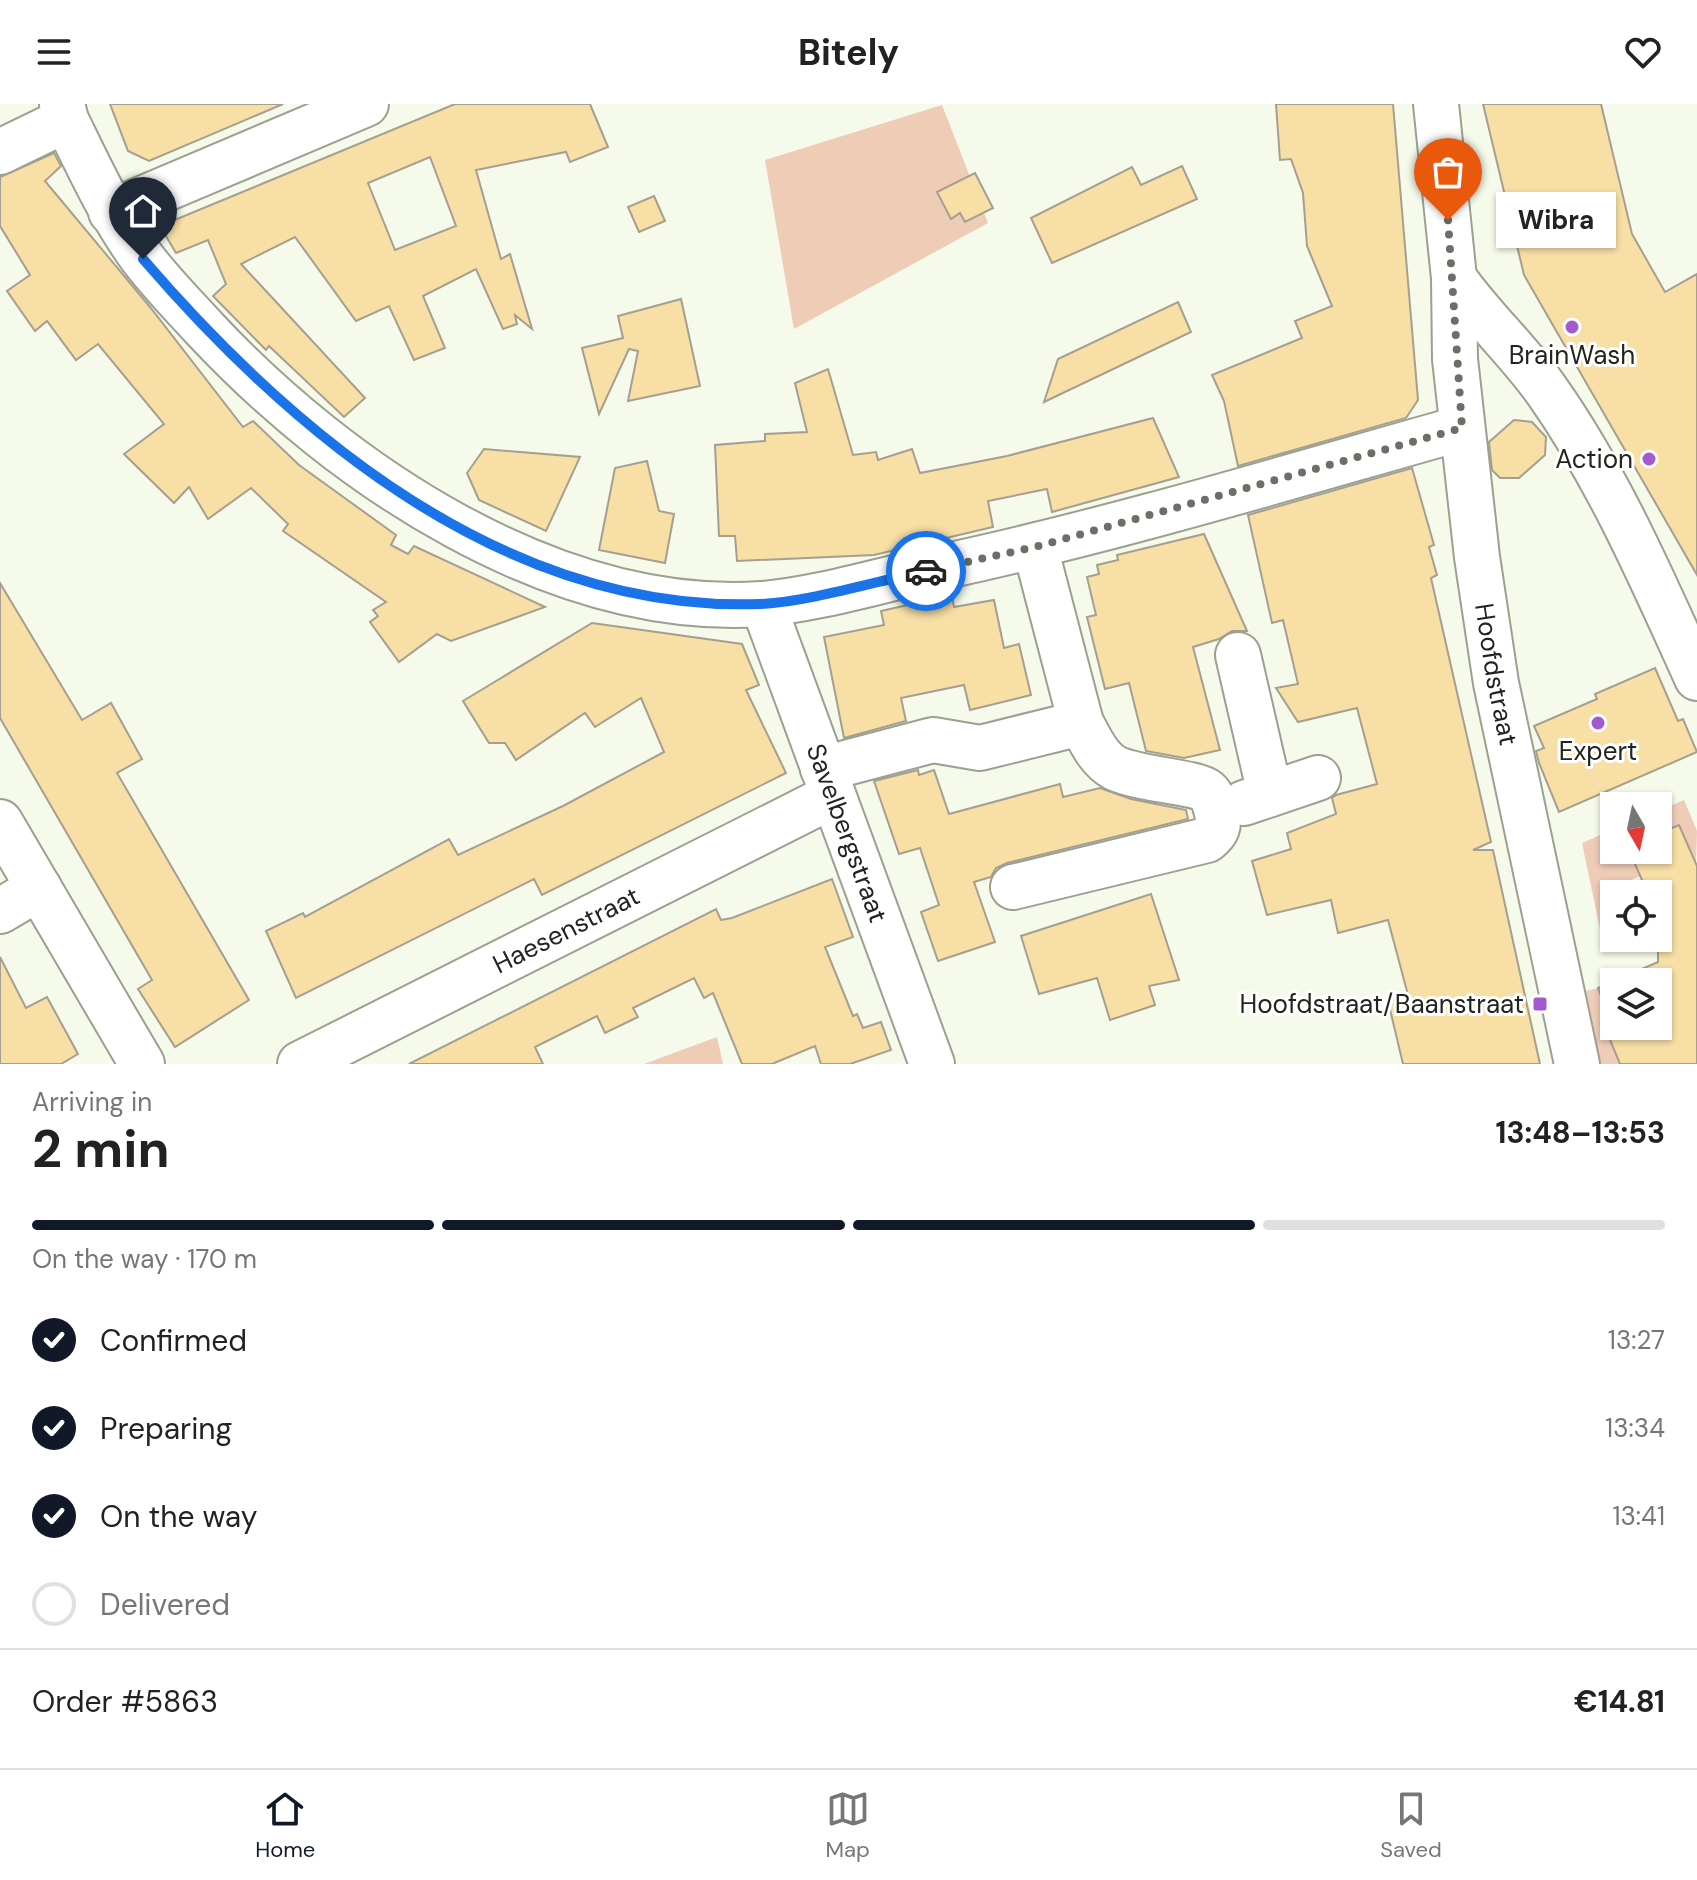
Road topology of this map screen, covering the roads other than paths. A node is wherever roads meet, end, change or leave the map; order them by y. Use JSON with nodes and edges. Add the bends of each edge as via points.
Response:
{"nodes":[{"id":1,"x":366,"y":104,"type":"edge"},
{"id":2,"x":1436,"y":104,"type":"edge"},
{"id":3,"x":64,"y":112,"type":"edge"},
{"id":4,"x":0,"y":152,"type":"edge"},
{"id":5,"x":111,"y":212,"type":"junction"},
{"id":6,"x":1454,"y":278,"type":"junction"},
{"id":7,"x":1462,"y":428,"type":"junction"},
{"id":8,"x":1035,"y":547,"type":"junction"},
{"id":9,"x":763,"y":604,"type":"junction"},
{"id":10,"x":1683,"y":607,"type":"edge"},
{"id":11,"x":1238,"y":655,"type":"dead end"},
{"id":12,"x":1697,"y":678,"type":"edge"},
{"id":13,"x":1081,"y":723,"type":"junction"},
{"id":14,"x":1318,"y":778,"type":"dead end"},
{"id":15,"x":828,"y":782,"type":"junction"},
{"id":16,"x":1270,"y":794,"type":"junction"},
{"id":17,"x":1217,"y":812,"type":"junction"},
{"id":18,"x":0,"y":822,"type":"edge"},
{"id":19,"x":1013,"y":887,"type":"dead end"},
{"id":20,"x":39,"y":888,"type":"junction"},
{"id":21,"x":0,"y":911,"type":"edge"},
{"id":22,"x":142,"y":1064,"type":"edge"},
{"id":23,"x":300,"y":1064,"type":"edge"},
{"id":24,"x":932,"y":1064,"type":"edge"},
{"id":25,"x":1577,"y":1064,"type":"edge"}],
"edges":[{"from":1,"to":5,"type":"street"},
{"from":2,"to":6,"type":"street","name":"Hoofdstraat"},
{"from":3,"to":4,"type":"street"},
{"from":3,"to":5,"type":"street"},
{"from":5,"to":9,"type":"street","via":[[143,259],[227,353],[303,423],[415,503],[489,544],[573,578],[658,597]]},
{"from":6,"to":7,"type":"street","name":"Hoofdstraat"},
{"from":6,"to":10,"type":"street","name":"Hoofdstraat","via":[[1547,391]]},
{"from":7,"to":8,"type":"street"},
{"from":7,"to":25,"type":"street","name":"Hoofdstraat","via":[[1496,683]]},
{"from":8,"to":9,"type":"street"},
{"from":8,"to":13,"type":"street"},
{"from":9,"to":15,"type":"street","name":"Savelbergstraat"},
{"from":10,"to":12,"type":"street","name":"Hoofdstraat"},
{"from":11,"to":16,"type":"street"},
{"from":13,"to":15,"type":"street","name":"Haesenstraat","via":[[980,748],[933,740]]},
{"from":13,"to":17,"type":"street","via":[[1112,766],[1161,782],[1200,787],[1212,797]]},
{"from":14,"to":16,"type":"street"},
{"from":15,"to":23,"type":"street","name":"Haesenstraat"},
{"from":15,"to":24,"type":"street","name":"Savelbergstraat"},
{"from":16,"to":17,"type":"street"},
{"from":17,"to":19,"type":"street","via":[[1217,831],[1199,843]]},
{"from":18,"to":20,"type":"street"},
{"from":20,"to":21,"type":"street"},
{"from":20,"to":22,"type":"street"}]}
